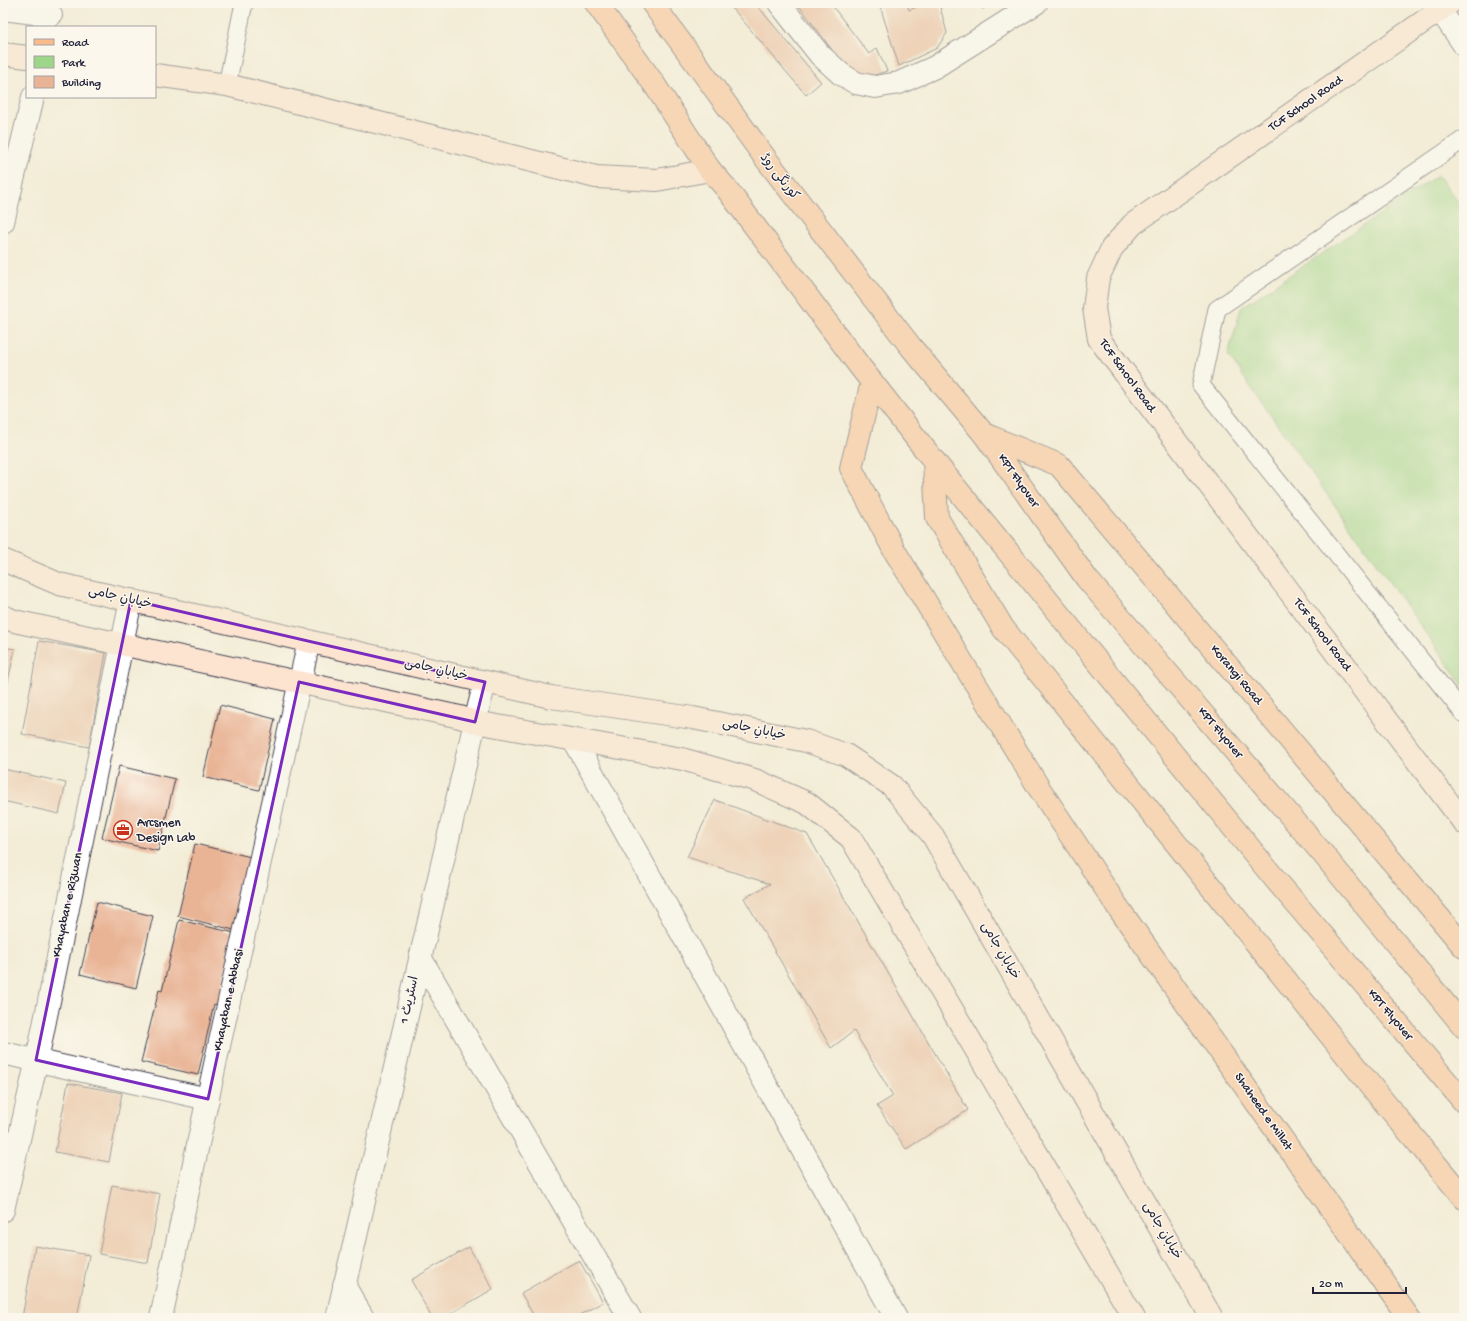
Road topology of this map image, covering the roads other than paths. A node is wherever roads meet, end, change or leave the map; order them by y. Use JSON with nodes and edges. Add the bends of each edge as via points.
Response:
{"nodes":[{"id":1,"x":244,"y":3,"type":"edge"},
{"id":2,"x":596,"y":3,"type":"edge"},
{"id":3,"x":652,"y":3,"type":"edge"},
{"id":4,"x":779,"y":3,"type":"edge"},
{"id":5,"x":1036,"y":3,"type":"edge"},
{"id":6,"x":1445,"y":6,"type":"edge"},
{"id":7,"x":3,"y":9,"type":"edge"},
{"id":8,"x":51,"y":15,"type":"edge"},
{"id":9,"x":1464,"y":45,"type":"edge"},
{"id":10,"x":3,"y":54,"type":"edge"},
{"id":11,"x":26,"y":57,"type":"edge"},
{"id":12,"x":156,"y":75,"type":"edge"},
{"id":13,"x":227,"y":85,"type":"junction"},
{"id":14,"x":33,"y":98,"type":"edge"},
{"id":15,"x":1464,"y":139,"type":"edge"},
{"id":16,"x":710,"y":170,"type":"junction"},
{"id":17,"x":3,"y":222,"type":"edge"},
{"id":18,"x":867,"y":375,"type":"junction"},
{"id":19,"x":984,"y":434,"type":"junction"},
{"id":20,"x":934,"y":461,"type":"junction"},
{"id":21,"x":3,"y":560,"type":"edge"},
{"id":22,"x":131,"y":600,"type":"junction"},
{"id":23,"x":3,"y":616,"type":"edge"},
{"id":24,"x":309,"y":642,"type":"junction"},
{"id":25,"x":122,"y":643,"type":"junction"},
{"id":26,"x":477,"y":680,"type":"junction"},
{"id":27,"x":309,"y":685,"type":"junction"},
{"id":28,"x":1464,"y":714,"type":"edge"},
{"id":29,"x":467,"y":720,"type":"junction"},
{"id":30,"x":574,"y":740,"type":"junction"},
{"id":31,"x":1464,"y":823,"type":"edge"},
{"id":32,"x":1464,"y":947,"type":"edge"},
{"id":33,"x":420,"y":958,"type":"junction"},
{"id":34,"x":1464,"y":1027,"type":"edge"},
{"id":35,"x":3,"y":1052,"type":"edge"},
{"id":36,"x":36,"y":1060,"type":"junction"},
{"id":37,"x":208,"y":1099,"type":"junction"},
{"id":38,"x":1464,"y":1102,"type":"edge"},
{"id":39,"x":1464,"y":1198,"type":"edge"},
{"id":40,"x":3,"y":1210,"type":"edge"},
{"id":41,"x":344,"y":1285,"type":"junction"},
{"id":42,"x":161,"y":1318,"type":"edge"},
{"id":43,"x":337,"y":1318,"type":"edge"},
{"id":44,"x":363,"y":1318,"type":"edge"},
{"id":45,"x":630,"y":1318,"type":"edge"},
{"id":46,"x":896,"y":1318,"type":"edge"},
{"id":47,"x":1134,"y":1318,"type":"edge"},
{"id":48,"x":1212,"y":1318,"type":"edge"},
{"id":49,"x":1409,"y":1318,"type":"edge"}],
"edges":[{"from":1,"to":13,"type":"lane"},
{"from":2,"to":16,"type":"main road","name":"KPT Flyover","via":[[654,84]]},
{"from":3,"to":19,"type":"main road","name":"کورنگی روڈ","via":[[766,160],[911,346]]},
{"from":4,"to":5,"type":"street","via":[[820,55],[841,74],[856,83],[875,87],[899,83],[935,67]]},
{"from":6,"to":9,"type":"street"},
{"from":6,"to":31,"type":"main road","name":"TCF School Road","via":[[1133,224],[1109,254],[1098,278],[1094,308],[1099,339]]},
{"from":7,"to":8,"type":"street"},
{"from":10,"to":11,"type":"main road"},
{"from":12,"to":13,"type":"main road"},
{"from":13,"to":16,"type":"main road","via":[[596,177],[657,180]]},
{"from":14,"to":17,"type":"street"},
{"from":15,"to":28,"type":"lane","via":[[1217,309],[1201,385]]},
{"from":16,"to":18,"type":"main road","name":"KPT Flyover"},
{"from":18,"to":20,"type":"main road","name":"KPT Flyover"},
{"from":18,"to":49,"type":"main road","name":"Shaheed e Millat","via":[[850,468],[894,550],[1040,788],[1117,906]]},
{"from":19,"to":32,"type":"main road","name":"Korangi Road","via":[[1059,465]]},
{"from":19,"to":34,"type":"main road","name":"KPT Flyover","via":[[1087,579],[1323,854]]},
{"from":20,"to":38,"type":"main road","name":"KPT Flyover","via":[[1275,879]]},
{"from":20,"to":39,"type":"main road","via":[[937,518],[1003,628],[1369,1084]]},
{"from":21,"to":22,"type":"main road","name":"خیابانِ جامی","via":[[59,584]]},
{"from":22,"to":24,"type":"main road","name":"خیابانِ جامی"},
{"from":22,"to":25,"type":"street","name":"Khayaban e Rizwan"},
{"from":23,"to":25,"type":"main road","via":[[14,621]]},
{"from":24,"to":26,"type":"main road","name":"خیابانِ جامی"},
{"from":24,"to":27,"type":"street","name":"Khayaban e Abbasi"},
{"from":25,"to":27,"type":"main road"},
{"from":25,"to":36,"type":"street","name":"Khayaban e Rizwan"},
{"from":26,"to":29,"type":"street","name":"اسٹریٹ 1"},
{"from":26,"to":48,"type":"main road","name":"خیابانِ جامی","via":[[551,697],[693,718],[806,741],[846,755],[892,786],[933,836]]},
{"from":27,"to":29,"type":"main road"},
{"from":27,"to":37,"type":"street","name":"Khayaban e Abbasi"},
{"from":29,"to":30,"type":"main road"},
{"from":29,"to":33,"type":"street","name":"اسٹریٹ 1"},
{"from":30,"to":46,"type":"street"},
{"from":30,"to":47,"type":"main road","via":[[682,759],[755,780],[807,803],[851,838]]},
{"from":33,"to":41,"type":"street","name":"اسٹریٹ 1"},
{"from":33,"to":45,"type":"street"},
{"from":35,"to":36,"type":"street"},
{"from":36,"to":37,"type":"street"},
{"from":36,"to":40,"type":"street","name":"Khayaban e Rizwan"},
{"from":37,"to":42,"type":"street","name":"Khayaban e Abbasi"},
{"from":41,"to":43,"type":"street","name":"اسٹریٹ 1"},
{"from":41,"to":44,"type":"street"}]}
